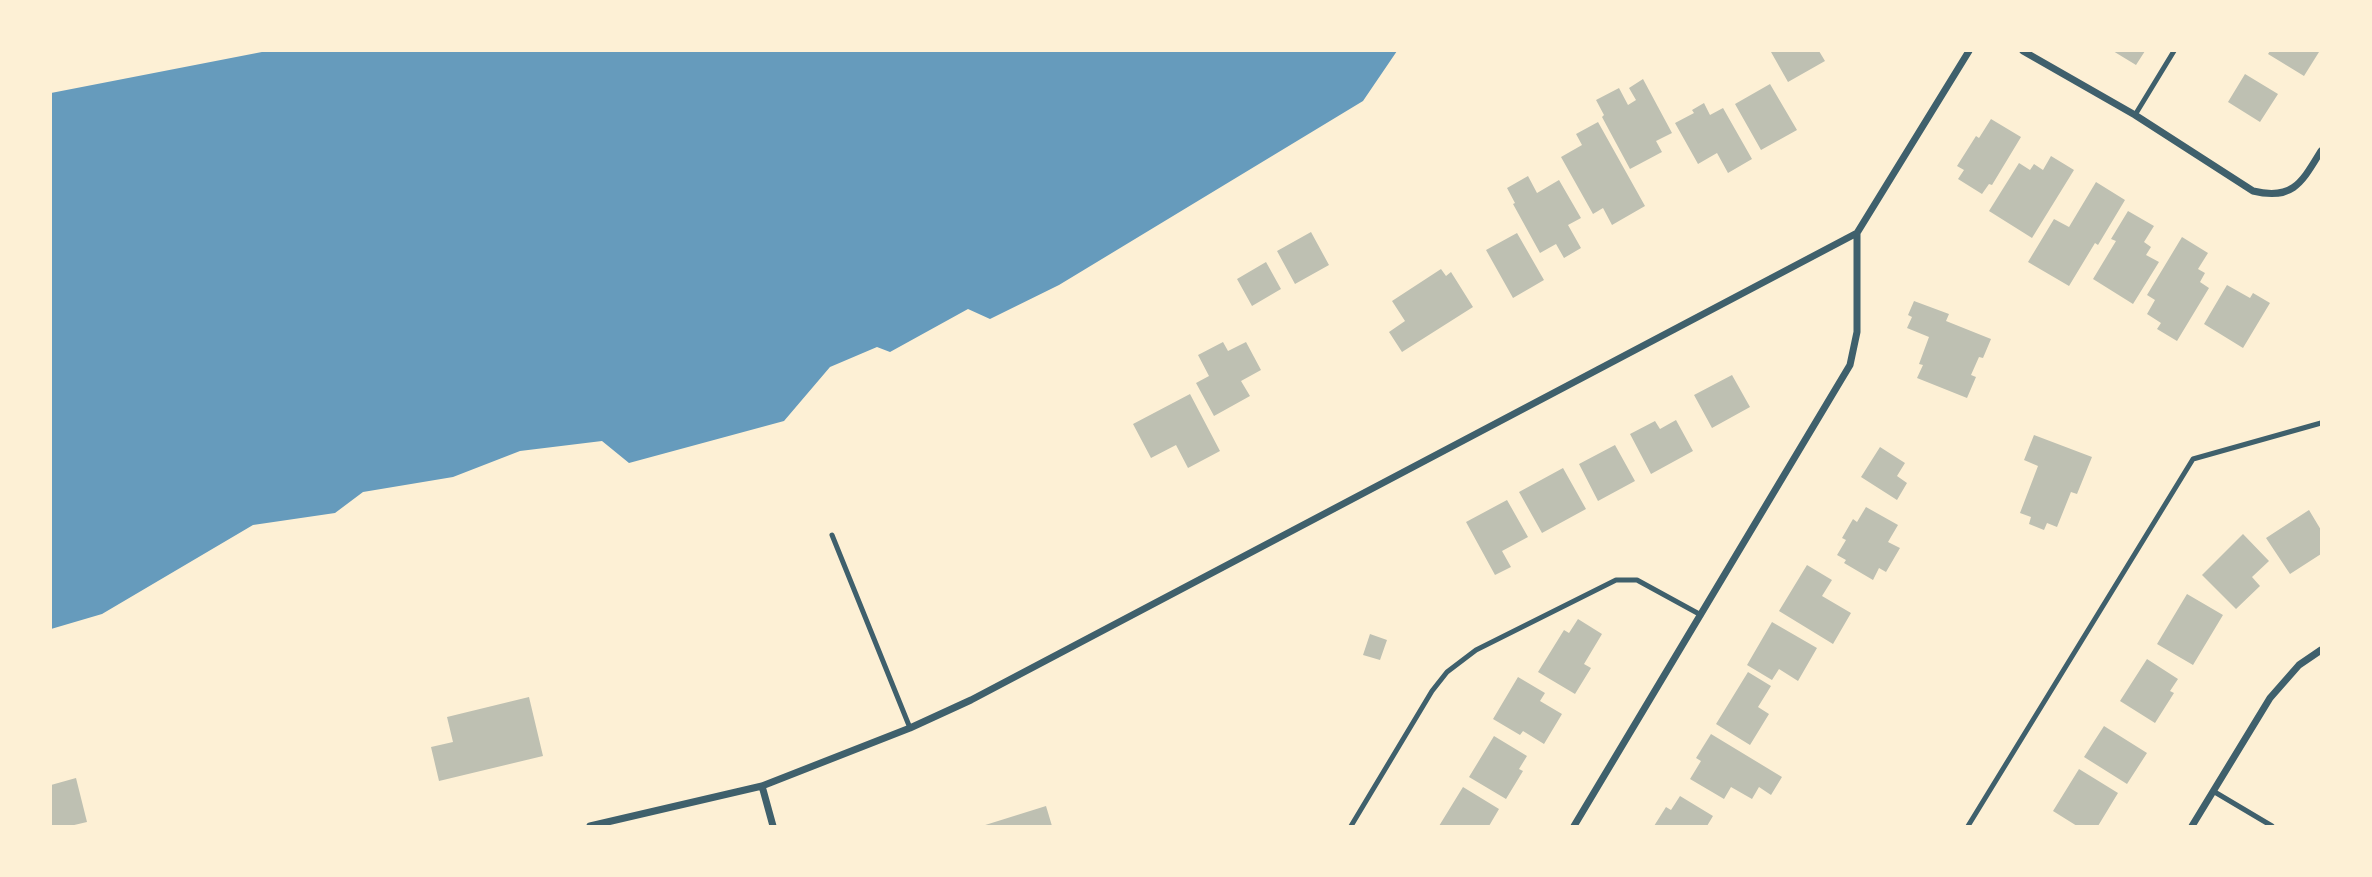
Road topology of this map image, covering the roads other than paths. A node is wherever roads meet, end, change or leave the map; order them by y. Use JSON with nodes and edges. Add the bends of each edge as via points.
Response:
{"nodes":[{"id":1,"x":1969,"y":51,"type":"edge"},
{"id":2,"x":2024,"y":51,"type":"edge"},
{"id":3,"x":2174,"y":51,"type":"edge"},
{"id":4,"x":2135,"y":115,"type":"junction"},
{"id":5,"x":2321,"y":151,"type":"edge"},
{"id":6,"x":1857,"y":233,"type":"junction"},
{"id":7,"x":2321,"y":423,"type":"edge"},
{"id":8,"x":832,"y":535,"type":"dead end"},
{"id":9,"x":1701,"y":615,"type":"junction"},
{"id":10,"x":2321,"y":650,"type":"edge"},
{"id":11,"x":910,"y":728,"type":"junction"},
{"id":12,"x":762,"y":786,"type":"junction"},
{"id":13,"x":2213,"y":791,"type":"junction"},
{"id":14,"x":590,"y":826,"type":"edge"},
{"id":15,"x":773,"y":826,"type":"edge"},
{"id":16,"x":1351,"y":826,"type":"edge"},
{"id":17,"x":1574,"y":826,"type":"edge"},
{"id":18,"x":1968,"y":826,"type":"edge"},
{"id":19,"x":2192,"y":826,"type":"edge"},
{"id":20,"x":2272,"y":826,"type":"edge"}],
"edges":[{"from":1,"to":6,"type":"street"},
{"from":2,"to":4,"type":"street"},
{"from":3,"to":4,"type":"lane"},
{"from":4,"to":5,"type":"street","via":[[2253,191],[2265,194],[2300,184]]},
{"from":6,"to":9,"type":"street","via":[[1857,332],[1850,366]]},
{"from":6,"to":11,"type":"street","via":[[983,694]]},
{"from":7,"to":18,"type":"lane","via":[[2193,460]]},
{"from":8,"to":11,"type":"lane"},
{"from":9,"to":16,"type":"lane","via":[[1637,580],[1616,580],[1476,650],[1447,672],[1432,691]]},
{"from":9,"to":17,"type":"street"},
{"from":10,"to":13,"type":"street","via":[[2284,679]]},
{"from":11,"to":12,"type":"street"},
{"from":12,"to":14,"type":"street"},
{"from":12,"to":15,"type":"street"},
{"from":13,"to":19,"type":"street"},
{"from":13,"to":20,"type":"lane"}]}
